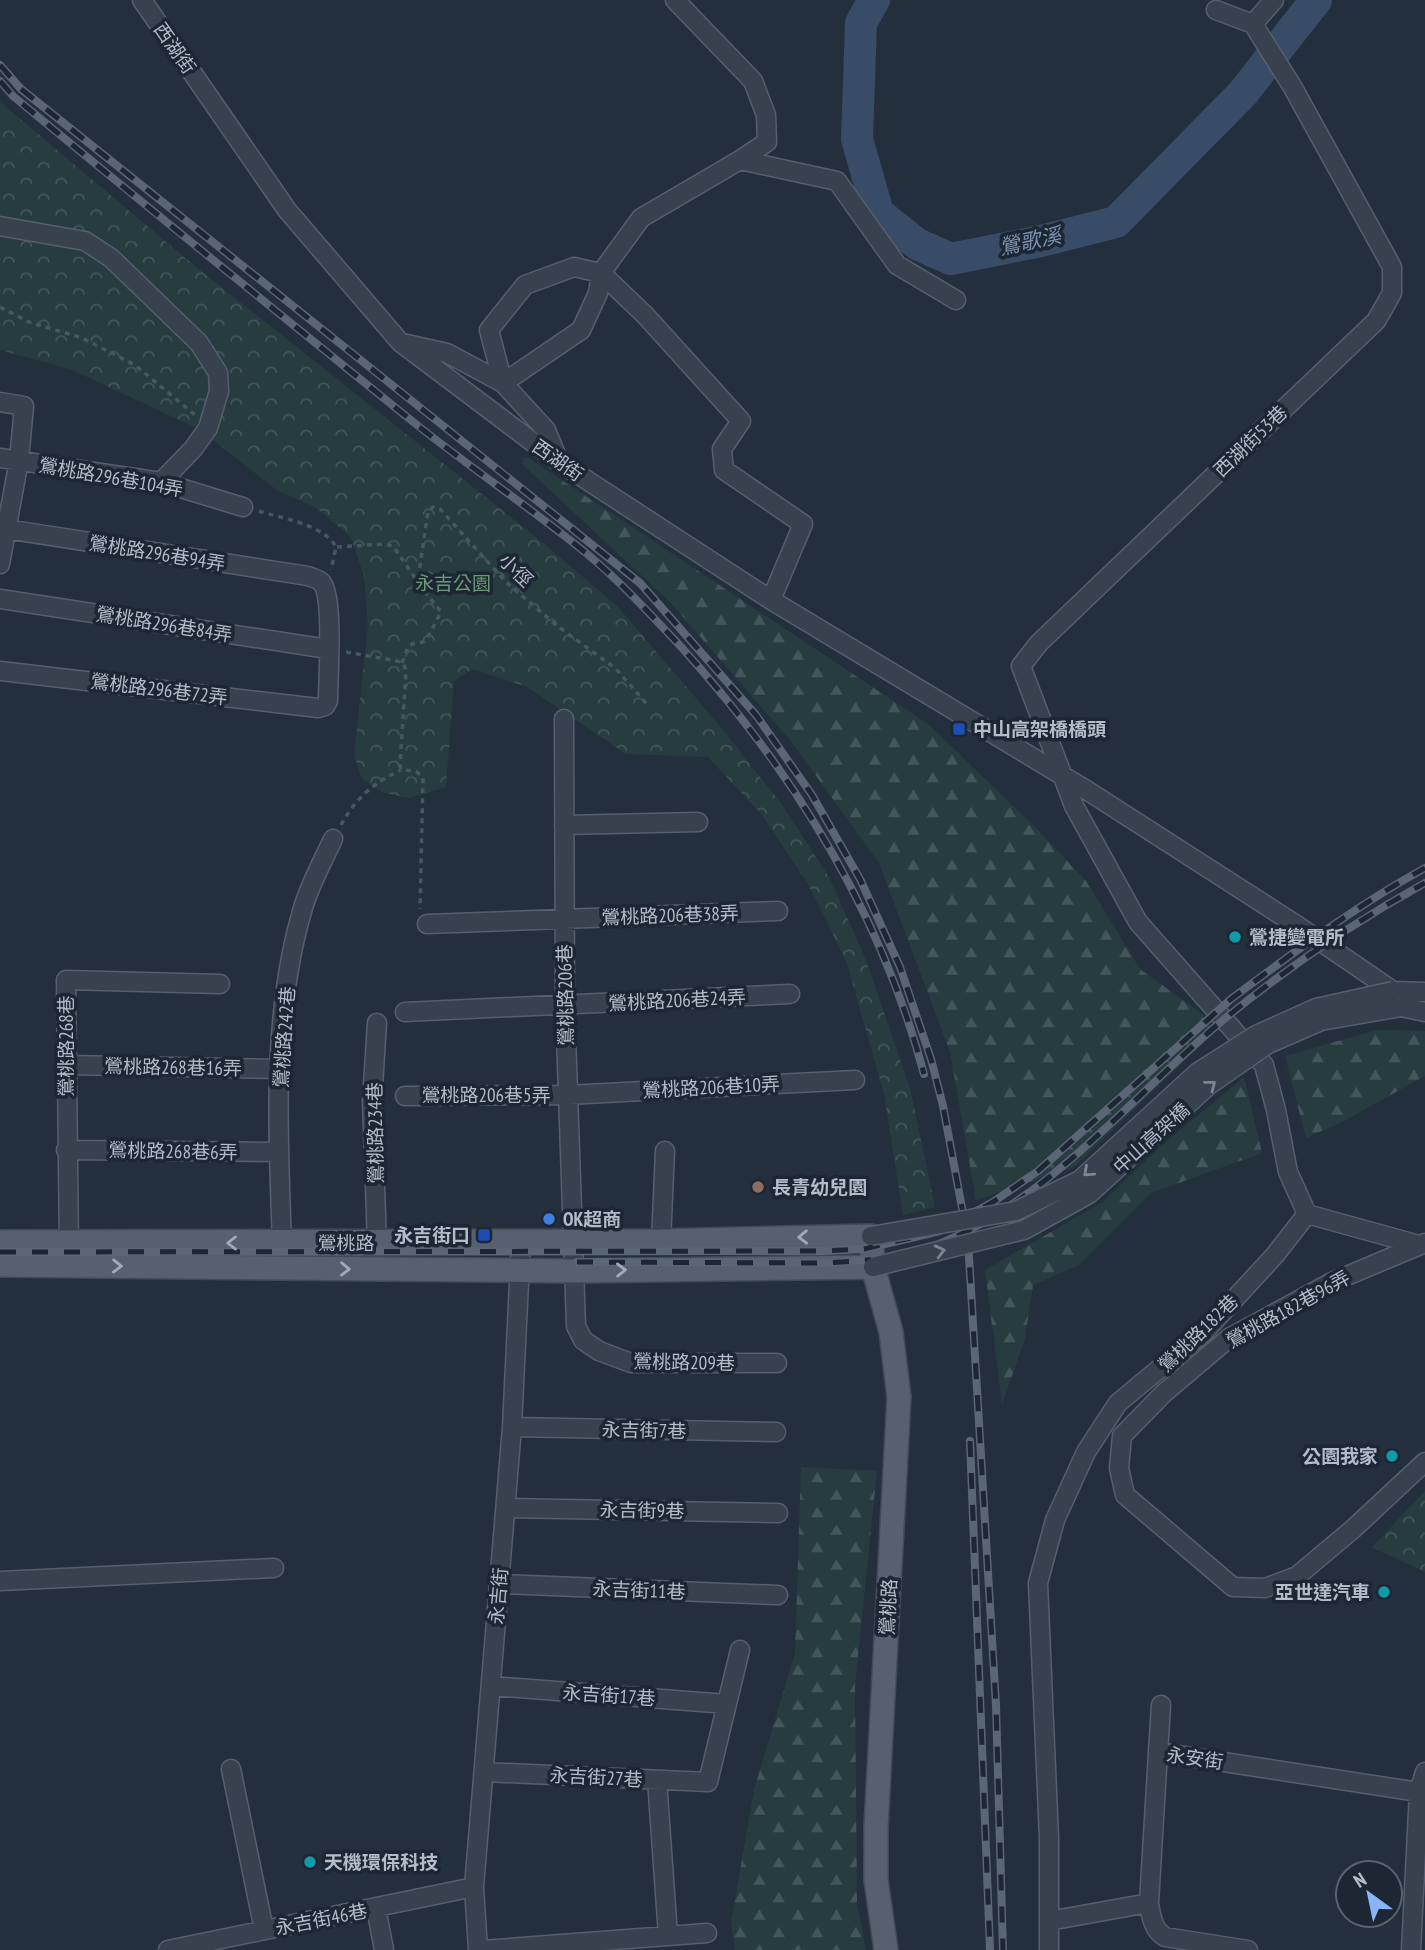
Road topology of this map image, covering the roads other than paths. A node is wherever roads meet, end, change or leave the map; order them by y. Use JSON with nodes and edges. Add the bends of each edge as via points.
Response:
{"nodes":[{"id":1,"x":142,"y":0,"type":"edge"},
{"id":2,"x":675,"y":0,"type":"edge"},
{"id":3,"x":1274,"y":0,"type":"edge"},
{"id":4,"x":1216,"y":12,"type":"edge"},
{"id":5,"x":1253,"y":25,"type":"junction"},
{"id":6,"x":740,"y":160,"type":"junction"},
{"id":7,"x":0,"y":226,"type":"edge"},
{"id":8,"x":601,"y":273,"type":"junction"},
{"id":9,"x":956,"y":300,"type":"dead end"},
{"id":10,"x":400,"y":342,"type":"junction"},
{"id":11,"x":503,"y":383,"type":"junction"},
{"id":12,"x":0,"y":402,"type":"edge"},
{"id":13,"x":0,"y":458,"type":"edge"},
{"id":14,"x":19,"y":460,"type":"junction"},
{"id":15,"x":559,"y":462,"type":"junction"},
{"id":16,"x":161,"y":482,"type":"junction"},
{"id":17,"x":243,"y":507,"type":"road end"},
{"id":18,"x":3,"y":529,"type":"edge"},
{"id":19,"x":0,"y":565,"type":"edge"},
{"id":20,"x":0,"y":599,"type":"edge"},
{"id":21,"x":771,"y":600,"type":"junction"},
{"id":22,"x":328,"y":649,"type":"junction"},
{"id":23,"x":0,"y":671,"type":"edge"},
{"id":24,"x":564,"y":719,"type":"dead end"},
{"id":25,"x":1063,"y":777,"type":"junction"},
{"id":26,"x":1088,"y":791,"type":"joint"},
{"id":27,"x":698,"y":822,"type":"dead end"},
{"id":28,"x":564,"y":825,"type":"junction"},
{"id":29,"x":333,"y":839,"type":"road end"},
{"id":30,"x":778,"y":911,"type":"dead end"},
{"id":31,"x":563,"y":919,"type":"junction"},
{"id":32,"x":427,"y":924,"type":"road end"},
{"id":33,"x":220,"y":984,"type":"dead end"},
{"id":34,"x":1425,"y":992,"type":"edge"},
{"id":35,"x":790,"y":994,"type":"dead end"},
{"id":36,"x":1397,"y":999,"type":"junction"},
{"id":37,"x":565,"y":1006,"type":"junction"},
{"id":38,"x":405,"y":1012,"type":"dead end"},
{"id":39,"x":1425,"y":1012,"type":"edge"},
{"id":40,"x":377,"y":1023,"type":"dead end"},
{"id":41,"x":66,"y":1065,"type":"junction"},
{"id":42,"x":280,"y":1069,"type":"junction"},
{"id":43,"x":855,"y":1080,"type":"dead end"},
{"id":44,"x":567,"y":1095,"type":"junction"},
{"id":45,"x":405,"y":1096,"type":"dead end"},
{"id":46,"x":66,"y":1150,"type":"junction"},
{"id":47,"x":665,"y":1151,"type":"dead end"},
{"id":48,"x":279,"y":1152,"type":"junction"},
{"id":49,"x":1307,"y":1213,"type":"junction"},
{"id":50,"x":871,"y":1236,"type":"junction"},
{"id":51,"x":69,"y":1241,"type":"junction"},
{"id":52,"x":521,"y":1241,"type":"junction"},
{"id":53,"x":572,"y":1241,"type":"junction"},
{"id":54,"x":662,"y":1241,"type":"junction"},
{"id":55,"x":0,"y":1242,"type":"edge"},
{"id":56,"x":377,"y":1242,"type":"junction"},
{"id":57,"x":282,"y":1243,"type":"junction"},
{"id":58,"x":1422,"y":1244,"type":"edge"},
{"id":59,"x":0,"y":1265,"type":"edge"},
{"id":60,"x":69,"y":1266,"type":"junction"},
{"id":61,"x":873,"y":1267,"type":"junction"},
{"id":62,"x":520,"y":1269,"type":"junction"},
{"id":63,"x":573,"y":1271,"type":"junction"},
{"id":64,"x":777,"y":1363,"type":"dead end"},
{"id":65,"x":512,"y":1427,"type":"junction"},
{"id":66,"x":776,"y":1432,"type":"dead end"},
{"id":67,"x":1425,"y":1462,"type":"edge"},
{"id":68,"x":506,"y":1508,"type":"junction"},
{"id":69,"x":778,"y":1513,"type":"dead end"},
{"id":70,"x":274,"y":1568,"type":"dead end"},
{"id":71,"x":0,"y":1581,"type":"edge"},
{"id":72,"x":499,"y":1584,"type":"junction"},
{"id":73,"x":778,"y":1595,"type":"dead end"},
{"id":74,"x":740,"y":1650,"type":"dead end"},
{"id":75,"x":491,"y":1686,"type":"junction"},
{"id":76,"x":727,"y":1704,"type":"junction"},
{"id":77,"x":1160,"y":1705,"type":"dead end"},
{"id":78,"x":1158,"y":1752,"type":"junction"},
{"id":79,"x":231,"y":1769,"type":"dead end"},
{"id":80,"x":484,"y":1772,"type":"junction"},
{"id":81,"x":1425,"y":1772,"type":"edge"},
{"id":82,"x":657,"y":1780,"type":"junction"},
{"id":83,"x":1419,"y":1793,"type":"junction"},
{"id":84,"x":474,"y":1887,"type":"junction"},
{"id":85,"x":1149,"y":1903,"type":"junction"},
{"id":86,"x":376,"y":1908,"type":"junction"},
{"id":87,"x":1049,"y":1920,"type":"junction"},
{"id":88,"x":264,"y":1930,"type":"junction"},
{"id":89,"x":707,"y":1933,"type":"dead end"},
{"id":90,"x":668,"y":1936,"type":"junction"},
{"id":91,"x":1158,"y":1942,"type":"edge"},
{"id":92,"x":233,"y":1944,"type":"edge"},
{"id":93,"x":168,"y":1950,"type":"edge"},
{"id":94,"x":384,"y":1950,"type":"edge"},
{"id":95,"x":480,"y":1950,"type":"edge"},
{"id":96,"x":886,"y":1950,"type":"edge"},
{"id":97,"x":1049,"y":1950,"type":"edge"},
{"id":98,"x":1244,"y":1950,"type":"edge"},
{"id":99,"x":1411,"y":1950,"type":"edge"},
{"id":100,"x":1418,"y":1950,"type":"edge"}],
"edges":[{"from":1,"to":10,"type":"street","name":"西湖街","via":[[287,211]]},
{"from":2,"to":6,"type":"street","via":[[753,81],[766,115],[767,142]]},
{"from":3,"to":5,"type":"street"},
{"from":4,"to":5,"type":"street"},
{"from":5,"to":25,"type":"street","name":"西湖街53巷","via":[[1392,267],[1392,293],[1376,321],[1039,643],[1021,666]]},
{"from":6,"to":8,"type":"street","via":[[641,218]]},
{"from":6,"to":9,"type":"street","via":[[837,181],[897,265]]},
{"from":7,"to":16,"type":"street","via":[[85,241],[111,258],[199,343],[218,373],[219,391],[208,428]]},
{"from":8,"to":11,"type":"street","via":[[598,293],[581,330]]},
{"from":8,"to":11,"type":"street","via":[[574,267],[525,285],[489,330]]},
{"from":8,"to":21,"type":"street","via":[[741,421],[722,449],[724,471],[803,524]]},
{"from":10,"to":11,"type":"street","via":[[447,353]]},
{"from":10,"to":15,"type":"street","name":"西湖街"},
{"from":11,"to":15,"type":"street","via":[[546,430]]},
{"from":12,"to":14,"type":"street","via":[[24,406]]},
{"from":13,"to":14,"type":"street","name":"鶯桃路296巷104弄"},
{"from":14,"to":16,"type":"street","name":"鶯桃路296巷104弄"},
{"from":14,"to":18,"type":"street"},
{"from":15,"to":21,"type":"street","name":"西湖街"},
{"from":16,"to":17,"type":"street","name":"鶯桃路296巷104弄"},
{"from":18,"to":19,"type":"street"},
{"from":18,"to":22,"type":"street","name":"鶯桃路296巷94弄","via":[[320,580],[328,605]]},
{"from":20,"to":22,"type":"street","name":"鶯桃路296巷84弄"},
{"from":21,"to":25,"type":"street","name":"西湖街"},
{"from":22,"to":23,"type":"street","name":"鶯桃路296巷72弄","via":[[328,701],[318,708]]},
{"from":24,"to":28,"type":"street","name":"鶯桃路206巷"},
{"from":25,"to":26,"type":"street","name":"西湖街"},
{"from":25,"to":49,"type":"street","via":[[1138,922],[1264,1065],[1288,1172]]},
{"from":26,"to":36,"type":"street","name":"中山高架橋","via":[[1295,924]]},
{"from":27,"to":28,"type":"street"},
{"from":28,"to":31,"type":"street","name":"鶯桃路206巷"},
{"from":29,"to":42,"type":"street","name":"鶯桃路242巷","via":[[303,906],[284,996]]},
{"from":30,"to":31,"type":"street","name":"鶯桃路206巷38弄"},
{"from":31,"to":32,"type":"street","name":"鶯桃路206巷38弄"},
{"from":31,"to":37,"type":"street","name":"鶯桃路206巷"},
{"from":33,"to":41,"type":"street","name":"鶯桃路268巷","via":[[66,980]]},
{"from":34,"to":36,"type":"street","name":"中山高架橋"},
{"from":35,"to":37,"type":"street","name":"鶯桃路206巷24弄"},
{"from":36,"to":39,"type":"street","name":"中山高架橋"},
{"from":36,"to":50,"type":"street","name":"中山高架橋","one_way":true,"bridge":true,"via":[[1316,1008],[1256,1035],[1198,1072],[1080,1180],[1016,1211]]},
{"from":61,"to":36,"type":"street","name":"中山高架橋","one_way":true,"bridge":true,"via":[[1024,1230],[1089,1194],[1209,1085],[1268,1044],[1321,1021]]},
{"from":37,"to":38,"type":"street","name":"鶯桃路206巷24弄"},
{"from":37,"to":44,"type":"street","name":"鶯桃路206巷"},
{"from":40,"to":56,"type":"street","name":"鶯桃路234巷","via":[[372,1102]]},
{"from":41,"to":42,"type":"street","name":"鶯桃路268巷16弄"},
{"from":41,"to":46,"type":"street","name":"鶯桃路268巷"},
{"from":42,"to":48,"type":"street","name":"鶯桃路242巷"},
{"from":43,"to":44,"type":"street","name":"鶯桃路206巷10弄"},
{"from":44,"to":45,"type":"street","name":"鶯桃路206巷5弄"},
{"from":44,"to":53,"type":"street","name":"鶯桃路206巷"},
{"from":46,"to":48,"type":"street","name":"鶯桃路268巷6弄"},
{"from":46,"to":51,"type":"street","name":"鶯桃路268巷"},
{"from":47,"to":54,"type":"street"},
{"from":48,"to":57,"type":"street","name":"鶯桃路242巷"},
{"from":49,"to":58,"type":"street","name":"鶯桃路182巷96弄"},
{"from":49,"to":87,"type":"street","name":"鶯桃路182巷","via":[[1206,1330],[1118,1403],[1086,1451],[1055,1520],[1038,1583]]},
{"from":50,"to":54,"type":"main road","name":"鶯桃路","one_way":true},
{"from":50,"to":61,"type":"main road","name":"鶯桃路"},
{"from":51,"to":55,"type":"main road","name":"鶯桃路"},
{"from":57,"to":51,"type":"main road","name":"鶯桃路","one_way":true},
{"from":51,"to":60,"type":"street","name":"鶯桃路268巷"},
{"from":52,"to":53,"type":"main road","name":"鶯桃路"},
{"from":52,"to":56,"type":"main road","name":"鶯桃路"},
{"from":52,"to":62,"type":"street","name":"永吉街"},
{"from":53,"to":54,"type":"main road","name":"鶯桃路"},
{"from":53,"to":63,"type":"street","name":"鶯桃路206巷"},
{"from":56,"to":57,"type":"main road","name":"鶯桃路"},
{"from":58,"to":67,"type":"street","name":"鶯桃路182巷96弄","via":[[1330,1283],[1229,1338],[1122,1436],[1119,1468],[1125,1495],[1233,1587],[1265,1588],[1297,1576]]},
{"from":59,"to":60,"type":"main road","name":"鶯桃路"},
{"from":60,"to":62,"type":"main road","name":"鶯桃路","one_way":true},
{"from":63,"to":61,"type":"main road","name":"鶯桃路","one_way":true},
{"from":61,"to":96,"type":"main road","name":"鶯桃路","via":[[891,1332],[899,1397],[876,1827],[876,1880]]},
{"from":62,"to":63,"type":"main road","name":"鶯桃路"},
{"from":62,"to":65,"type":"street","name":"永吉街"},
{"from":63,"to":64,"type":"street","name":"鶯桃路209巷","via":[[576,1326],[583,1340],[599,1351],[631,1363]]},
{"from":65,"to":66,"type":"street","name":"永吉街7巷"},
{"from":65,"to":68,"type":"street","name":"永吉街"},
{"from":68,"to":69,"type":"street","name":"永吉街9巷"},
{"from":68,"to":72,"type":"street","name":"永吉街"},
{"from":70,"to":71,"type":"street"},
{"from":72,"to":73,"type":"street","name":"永吉街11巷"},
{"from":72,"to":75,"type":"street","name":"永吉街"},
{"from":74,"to":76,"type":"street"},
{"from":75,"to":76,"type":"street","name":"永吉街17巷"},
{"from":75,"to":80,"type":"street","name":"永吉街"},
{"from":76,"to":82,"type":"street","name":"永吉街27巷","via":[[708,1782]]},
{"from":77,"to":78,"type":"street"},
{"from":78,"to":83,"type":"street","name":"永安街"},
{"from":78,"to":85,"type":"street","name":"永安街"},
{"from":79,"to":88,"type":"street"},
{"from":80,"to":82,"type":"street","name":"永吉街27巷"},
{"from":80,"to":84,"type":"street","name":"永吉街"},
{"from":81,"to":83,"type":"street"},
{"from":82,"to":90,"type":"street"},
{"from":83,"to":99,"type":"street"},
{"from":84,"to":86,"type":"street","name":"永吉街46巷"},
{"from":84,"to":95,"type":"street","name":"永吉街"},
{"from":85,"to":87,"type":"street"},
{"from":85,"to":91,"type":"street","name":"永安街"},
{"from":86,"to":88,"type":"street","name":"永吉街46巷"},
{"from":86,"to":94,"type":"street"},
{"from":87,"to":97,"type":"street","name":"鶯桃路182巷"},
{"from":88,"to":92,"type":"street","name":"永吉街46巷"},
{"from":89,"to":90,"type":"street"},
{"from":90,"to":95,"type":"street"},
{"from":91,"to":98,"type":"street","name":"永安街","via":[[1165,1937]]},
{"from":92,"to":93,"type":"street","name":"永吉街46巷"},
{"from":99,"to":100,"type":"street"}]}
